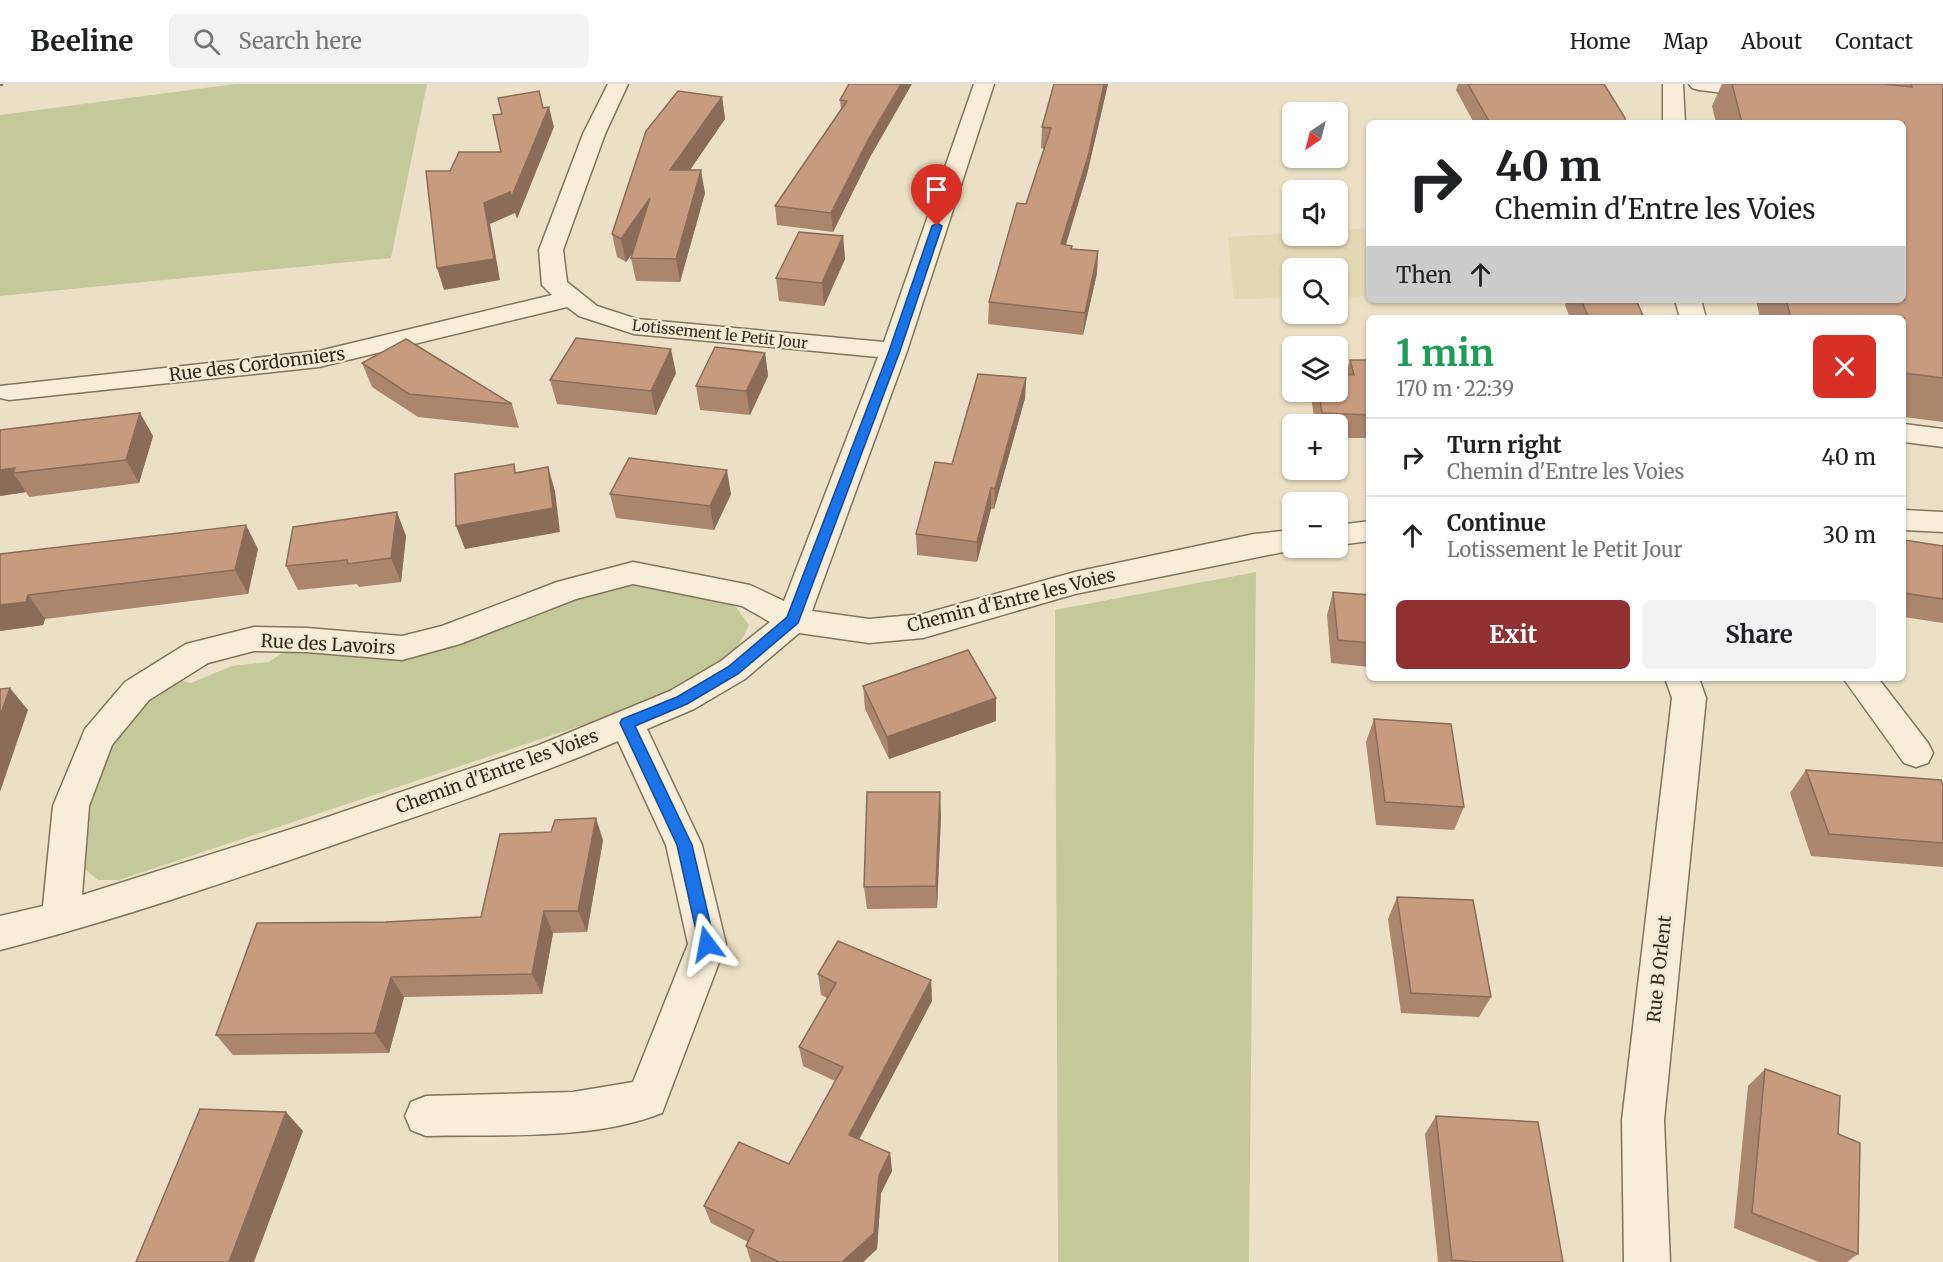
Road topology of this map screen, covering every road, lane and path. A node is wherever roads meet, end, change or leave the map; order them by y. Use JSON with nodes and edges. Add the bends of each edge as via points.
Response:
{"nodes":[{"id":1,"x":618,"y":84,"type":"edge"},
{"id":2,"x":984,"y":84,"type":"edge"},
{"id":3,"x":1673,"y":84,"type":"edge"},
{"id":4,"x":1699,"y":84,"type":"edge"},
{"id":5,"x":1782,"y":94,"type":"edge"},
{"id":6,"x":1674,"y":120,"type":"edge"},
{"id":7,"x":571,"y":298,"type":"junction"},
{"id":8,"x":894,"y":351,"type":"junction"},
{"id":9,"x":9,"y":392,"type":"dead end"},
{"id":10,"x":1906,"y":433,"type":"edge"},
{"id":11,"x":1943,"y":438,"type":"edge"},
{"id":12,"x":1906,"y":520,"type":"edge"},
{"id":13,"x":1943,"y":522,"type":"edge"},
{"id":14,"x":1366,"y":532,"type":"edge"},
{"id":15,"x":1348,"y":534,"type":"edge"},
{"id":16,"x":1282,"y":541,"type":"edge"},
{"id":17,"x":793,"y":620,"type":"junction"},
{"id":18,"x":1683,"y":681,"type":"edge"},
{"id":19,"x":1862,"y":681,"type":"edge"},
{"id":20,"x":627,"y":723,"type":"junction"},
{"id":21,"x":1916,"y":753,"type":"dead end"},
{"id":22,"x":60,"y":918,"type":"junction"},
{"id":23,"x":0,"y":933,"type":"edge"},
{"id":24,"x":426,"y":1116,"type":"dead end"},
{"id":25,"x":1647,"y":1262,"type":"edge"}],
"edges":[{"from":1,"to":7,"type":"street","name":"Lotissement le Petit Jour","via":[[594,134],[551,250],[555,285]]},
{"from":2,"to":8,"type":"street"},
{"from":3,"to":6,"type":"street"},
{"from":4,"to":5,"type":"street"},
{"from":7,"to":8,"type":"street","name":"Lotissement le Petit Jour","via":[[588,312],[634,326]]},
{"from":7,"to":9,"type":"street","name":"Rue des Cordonniers","via":[[320,359]]},
{"from":8,"to":17,"type":"street"},
{"from":10,"to":11,"type":"street"},
{"from":12,"to":13,"type":"street"},
{"from":14,"to":15,"type":"street"},
{"from":16,"to":17,"type":"street","name":"Chemin d'Entre les Voies","via":[[1075,583],[922,626],[869,631]]},
{"from":17,"to":20,"type":"street","name":"Chemin d'Entre les Voies","via":[[733,670],[682,700]]},
{"from":17,"to":22,"type":"street","name":"Rue des Lavoirs","via":[[750,596],[633,573],[568,590],[449,636],[402,648],[254,639],[198,653],[137,692],[98,739],[71,806]]},
{"from":18,"to":25,"type":"street","name":"Rue B Orlent","via":[[1689,698],[1643,1120]]},
{"from":19,"to":21,"type":"street"},
{"from":20,"to":22,"type":"street","name":"Chemin d'Entre les Voies","via":[[507,770],[307,839]]},
{"from":20,"to":24,"type":"street","via":[[684,845],[707,944],[648,1099],[573,1112]]},
{"from":22,"to":23,"type":"street","name":"Chemin d'Entre les Voies"}]}
